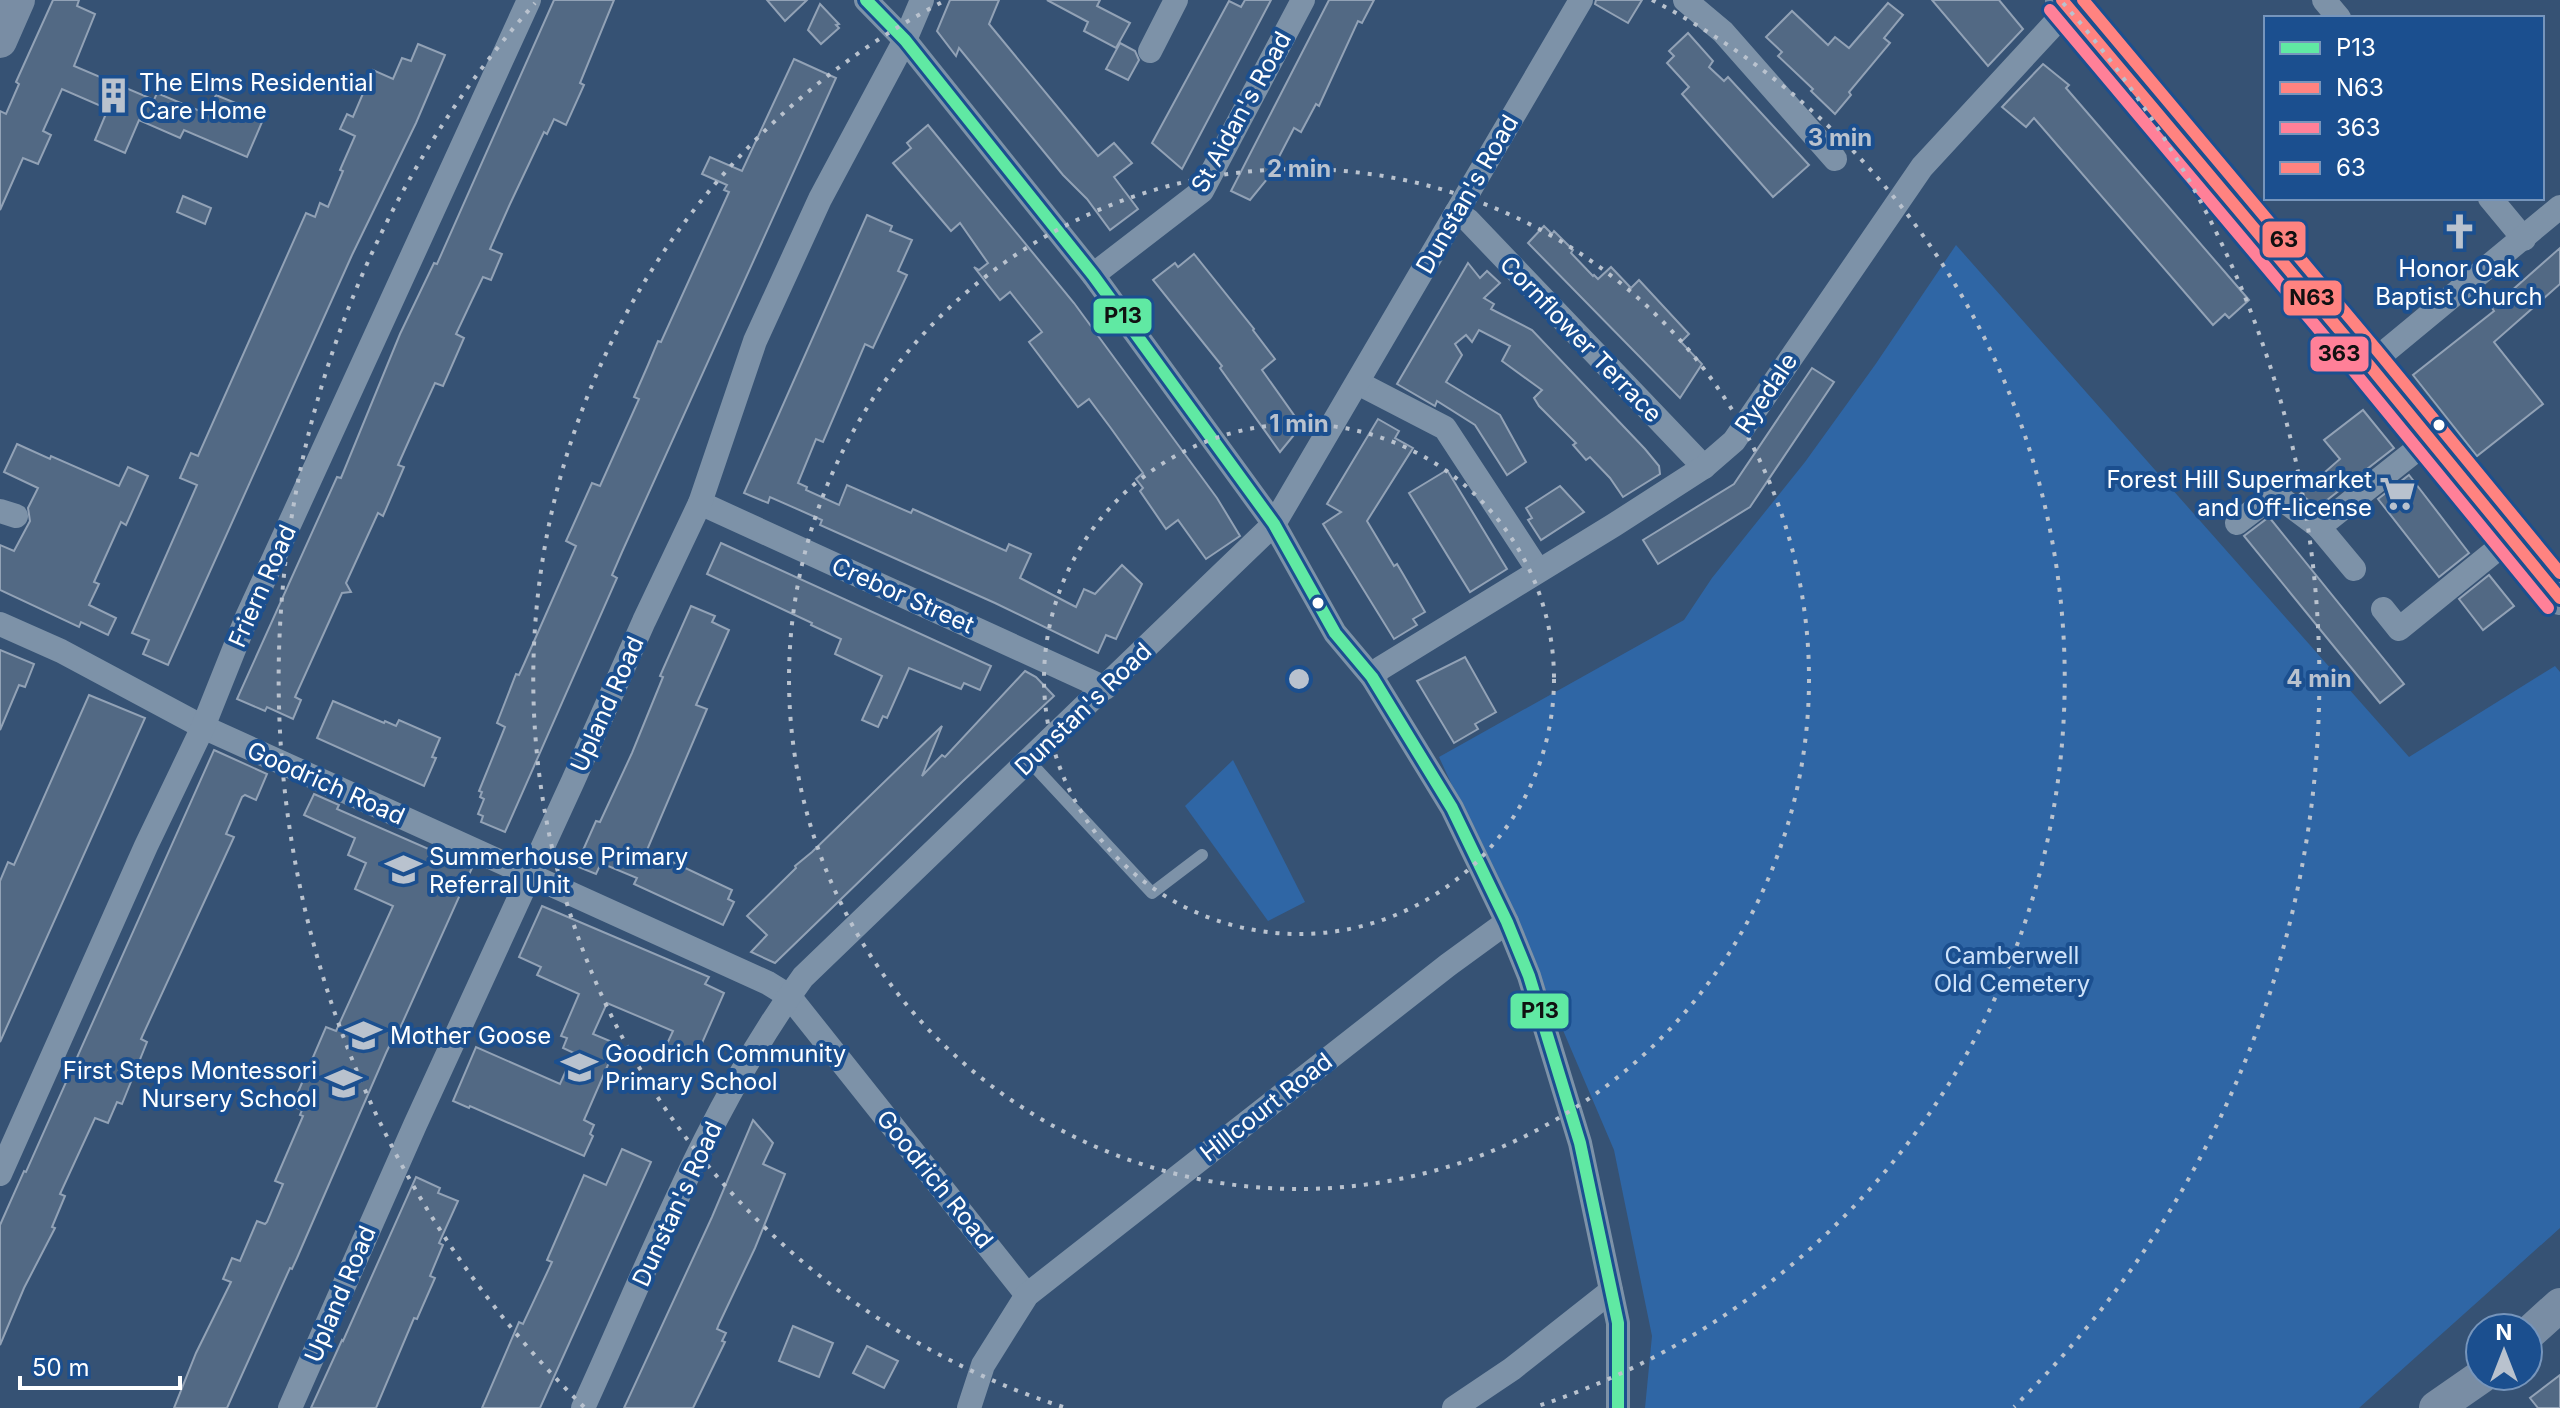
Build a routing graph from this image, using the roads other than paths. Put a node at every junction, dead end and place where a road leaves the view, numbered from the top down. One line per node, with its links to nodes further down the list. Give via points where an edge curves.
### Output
1 (18, 0): 13 (main road)
2 (529, 0): 37 (street, Friern Road, via 247,617)
3 (866, 0): 12 (street)
4 (922, 0): 12 (street, Upland Road)
5 (1303, 0): 20 (street, St Aidan's Road, via 1202,191)
6 (1581, 0): 18 (street, Dunstan's Road)
7 (1685, 0): 15 (street, via 1723,32)
8 (2324, 0): 11 (street)
9 (1170, 2): 14 (street)
10 (2066, 4): 21 (main road); 24 (street, Ryedale, via 1922,167 1734,441)
11 (2337, 16)
12 (905, 40): 20 (street); 25 (street, Upland Road, via 820,199 755,341)
13 (0, 41)
14 (1150, 51)
15 (1835, 159)
16 (2492, 200): 19 (street)
17 (2560, 207): 19 (street)
18 (1456, 213): 22 (street, Dunstan's Road); 24 (street, Cornflower Terrace)
19 (2524, 239): 21 (street)
20 (1093, 275): 27 (street)
21 (2369, 365): 23 (main road)
22 (1358, 383): 27 (street, Dunstan's Road); 31 (street, via 1445,428)
23 (2430, 439): 28 (street); 29 (main road)
24 (1704, 467): 31 (street, Ryedale)
25 (700, 503): 36 (street, Crebor Street); 40 (street, Upland Road)
26 (2237, 523): 28 (street, via 2275,494)
27 (1274, 524): 35 (street, via 1335,633); 36 (street, Dunstan's Road)
28 (2319, 527): 30 (street)
29 (2511, 538): 32 (main road); 33 (street, via 2406,638)
30 (2354, 569)
31 (1538, 570): 35 (street, Ryedale)
32 (2560, 598)
33 (2383, 609)
34 (0, 624): 37 (street, Goodrich Road)
35 (1372, 677): 41 (street, via 1452,808)
36 (1105, 688): 38 (street, Dunstan's Road)
37 (203, 727): 40 (street, Goodrich Road); 43 (street, Friern Road)
38 (1029, 761): 39 (lane, via 1152,893); 42 (street, Dunstan's Road)
39 (1202, 855)
40 (528, 875): 42 (street, Goodrich Road); 49 (street, Upland Road)
41 (1507, 922): 44 (street, via 1580,1143); 45 (street, Hillcourt Road)
42 (789, 996): 45 (street, Goodrich Road); 50 (street, Dunstan's Road, via 699,1153)
43 (0, 1174)
44 (1611, 1291): 52 (street); 53 (street, via 1618,1323)
45 (1027, 1295): 51 (street, Hillcourt Road, via 983,1365)
46 (2560, 1305): 47 (main road)
47 (2544, 1320)
48 (2464, 1389): 54 (main road)
49 (290, 1408)
50 (583, 1408)
51 (969, 1408)
52 (1454, 1408)
53 (1618, 1408)
54 (2436, 1408)

